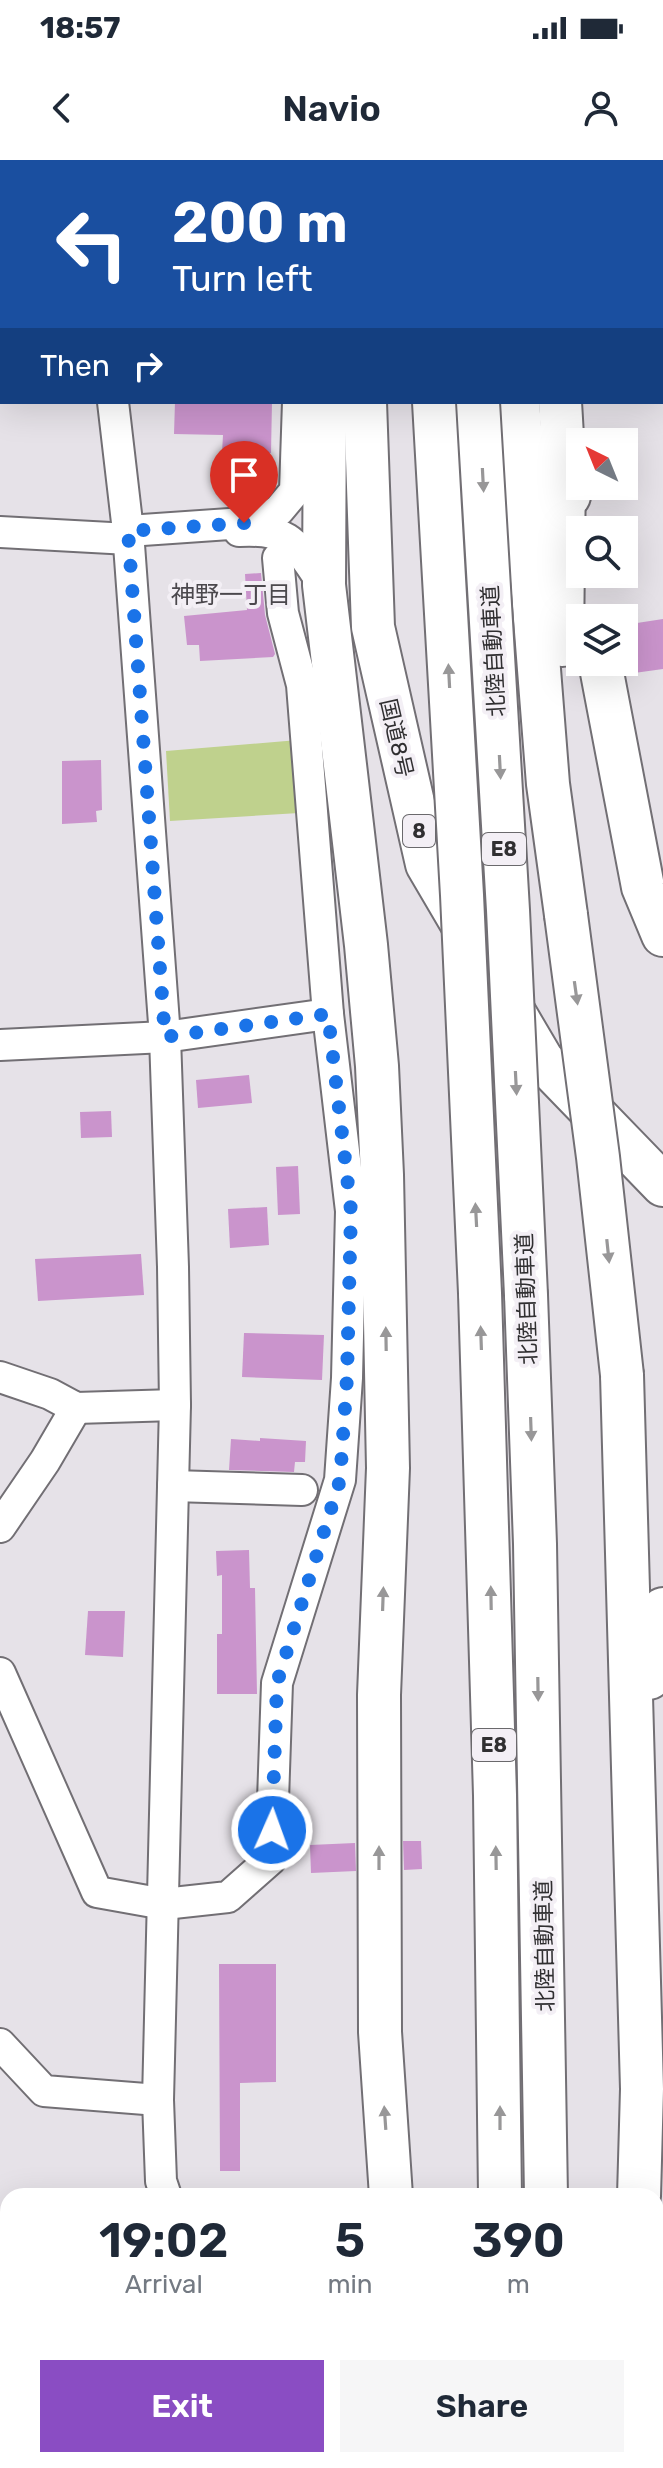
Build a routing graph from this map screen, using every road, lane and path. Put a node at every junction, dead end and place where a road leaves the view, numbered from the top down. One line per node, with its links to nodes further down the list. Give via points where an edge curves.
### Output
1 (113, 404): 13 (street)
2 (298, 404): 13 (street, via 295,491 279,510 244,523)
3 (325, 404): 15 (highway)
4 (339, 404): 16 (highway, via 359,579)
5 (365, 404): 16 (highway, 国道8号 / 8)
6 (434, 404): 38 (highway, 北陸自動車道 / E8, one-way to 6, bridge, via 495,1765 480,1293)
7 (478, 404): 39 (highway, 北陸自動車道 / E8, one-way to 39, bridge, via 526,1295)
8 (518, 404): 18 (highway, via 547,769)
9 (560, 404): 10 (highway)
10 (564, 470): 11 (highway); 18 (highway)
11 (573, 516)
12 (0, 532): 13 (street)
13 (129, 537): 15 (street, via 263,530 281,534 296,545); 21 (street)
14 (278, 558): 20 (street, via 283,613 302,685)
15 (324, 585): 37 (highway, one-way to 15, via 380,2032 379,1695 388,1468 381,1143 366,945)
16 (373, 627): 23 (highway, 国道8号 / 8, via 427,864 542,1060)
17 (603, 676): 19 (highway, via 643,887)
18 (566, 915): 32 (highway, one-way to 32, bridge, via 622,1375)
19 (663, 935)
20 (328, 1014): 21 (street); 33 (street, via 351,1211 347,1378 340,1480 277,1683 271,1859 228,1897)
21 (165, 1037): 22 (street); 25 (street)
22 (0, 1045)
23 (663, 1185)
24 (0, 1377): 26 (street)
25 (175, 1405): 26 (street); 27 (street)
26 (76, 1408): 29 (street)
27 (173, 1486): 28 (street); 33 (street)
28 (302, 1490)
29 (0, 1527)
30 (663, 1609): 32 (highway)
31 (0, 1673): 33 (street, via 97,1892)
32 (635, 1756): 40 (highway)
33 (164, 1904): 35 (street)
34 (0, 2044): 35 (street, via 44,2091)
35 (158, 2100): 36 (street)
36 (163, 2188)
37 (390, 2188)
38 (500, 2188)
39 (546, 2188)
40 (639, 2188)

